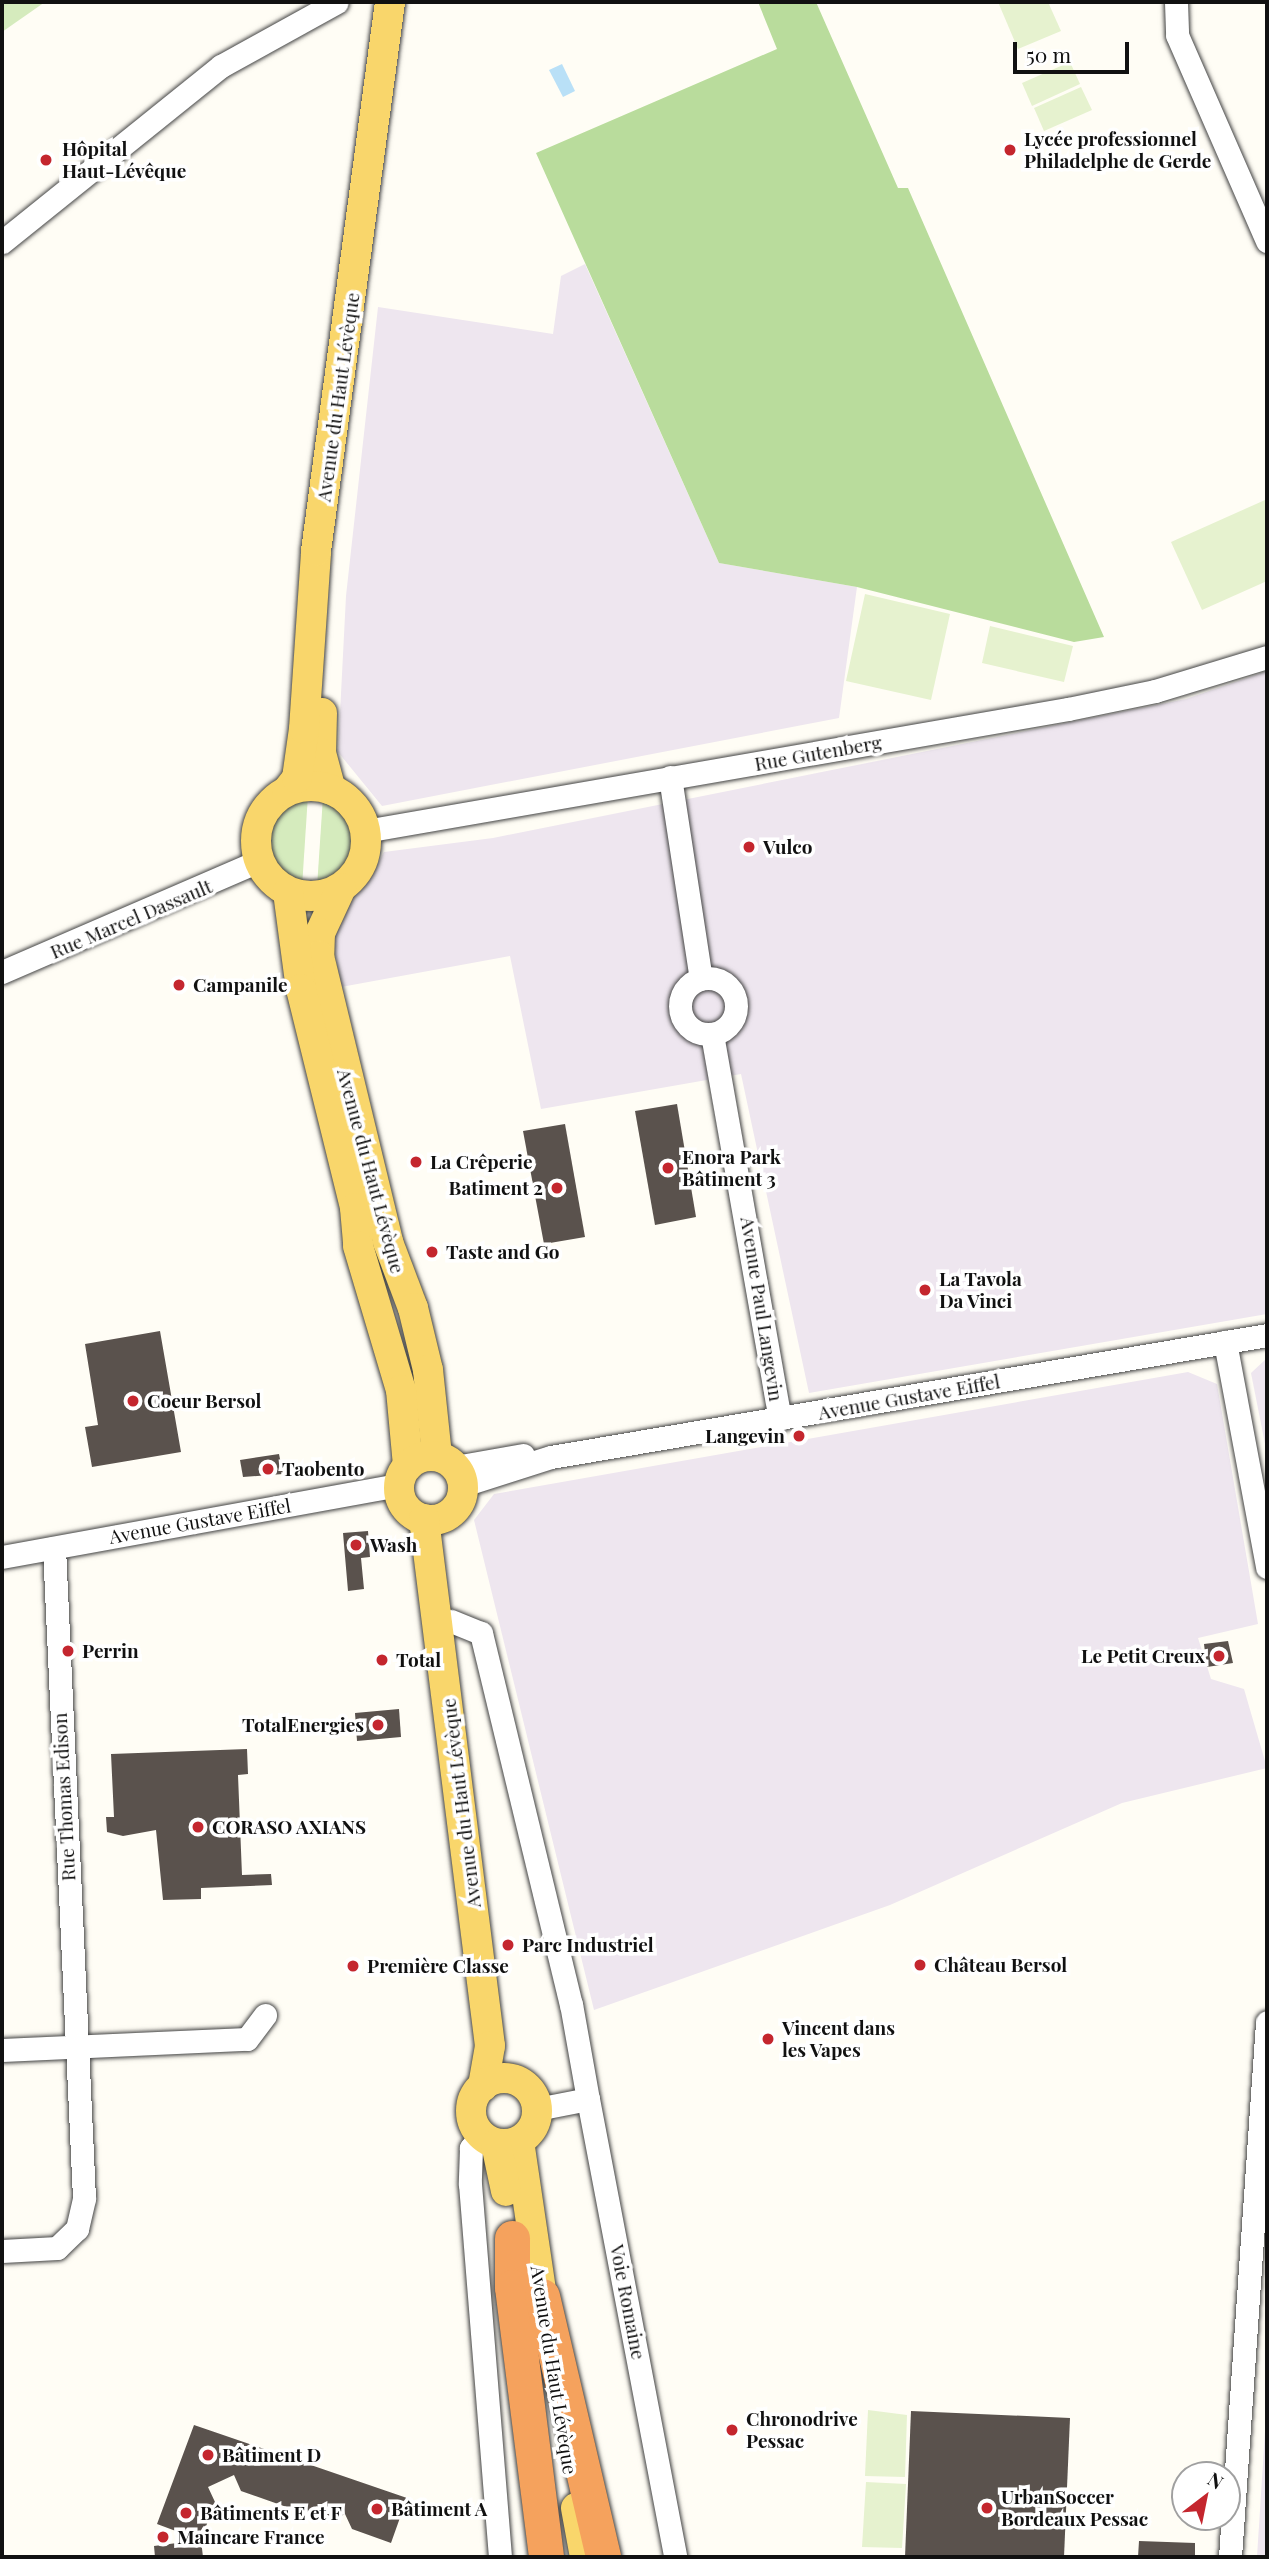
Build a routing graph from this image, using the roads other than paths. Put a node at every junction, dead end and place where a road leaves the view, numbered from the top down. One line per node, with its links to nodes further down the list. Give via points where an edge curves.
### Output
1 (337, 2): 6 (street, via 221,66)
2 (390, 2): 10 (main road, Avenue du Haut Lévèque, via 316,551 304,729 297,778)
3 (412, 2): 9 (main road, Avenue du Haut Lévèque, via 328,592 321,752)
4 (1175, 2): 5 (street, via 1177,35)
5 (1267, 241)
6 (2, 242)
7 (1267, 657): 8 (street, Rue Gutenberg, via 1155,691 1081,706)
8 (670, 778): 11 (street, Rue Gutenberg); 16 (street)
9 (331, 790): 10 (main road, via 312,786); 11 (main road, via 359,813)
10 (287, 791): 12 (main road, via 267,807 258,824)
11 (365, 831): 13 (main road, via 362,863)
12 (259, 862): 14 (main road, via 271,880); 15 (street, Rue Marcel Dassault)
13 (341, 888): 14 (main road, via 309,898); 21 (main road, Avenue du Haut Lévèque, via 320,933 319,956 388,1241 416,1320)
14 (288, 892): 22 (main road, Avenue du Haut Lévèque, via 301,989 355,1208 358,1246 401,1390)
15 (2, 972)
16 (701, 979): 17 (street, via 685,989 680,1008 687,1024); 17 (street, via 719,980 736,1000 728,1026)
17 (712, 1034): 20 (street, Avenue Paul Langevin)
18 (1267, 1335): 19 (street, Avenue Gustave Eiffel)
19 (1225, 1342): 20 (street, Avenue Gustave Eiffel); 26 (street)
20 (780, 1419): 21 (street, Avenue Gustave Eiffel, via 551,1457 517,1455)
21 (452, 1469): 22 (main road); 23 (main road, via 459,1504)
22 (403, 1475): 23 (main road, via 402,1503); 24 (street, Avenue Gustave Eiffel)
23 (434, 1518): 27 (main road, Avenue du Haut Lévèque); 32 (main road, Avenue du Haut Lévèque)
24 (54, 1548): 25 (street, Avenue Gustave Eiffel); 30 (street, Rue Thomas Edison)
25 (2, 1557)
26 (1267, 1567)
27 (451, 1621): 32 (main road, Avenue du Haut Lévèque, via 502,2048); 33 (street, Voie Romaine, via 481,1633 571,2004)
28 (265, 2015): 30 (street, via 247,2039)
29 (1267, 2022): 45 (street)
30 (77, 2046): 31 (street); 37 (street, Rue Thomas Edison, via 85,2198 77,2229 57,2248)
31 (2, 2050)
32 (497, 2082): 34 (main road, via 529,2090); 35 (main road, via 471,2105)
33 (589, 2099): 34 (street); 44 (street, Voie Romaine)
34 (537, 2109): 35 (main road, via 533,2127)
35 (499, 2140): 36 (main road, Avenue du Haut Lévèque); 38 (main road, Avenue du Haut Lévèque); 39 (street, via 471,2148 470,2184)
36 (512, 2238): 40 (highway, via 512,2287); 41 (main road, Avenue du Haut Lévèque)
37 (2, 2251)
38 (542, 2296): 42 (main road, Avenue du Haut Lévèque); 43 (highway)
39 (500, 2557)
40 (546, 2557)
41 (559, 2557)
42 (584, 2557)
43 (603, 2557)
44 (675, 2557)
45 (1230, 2557)

